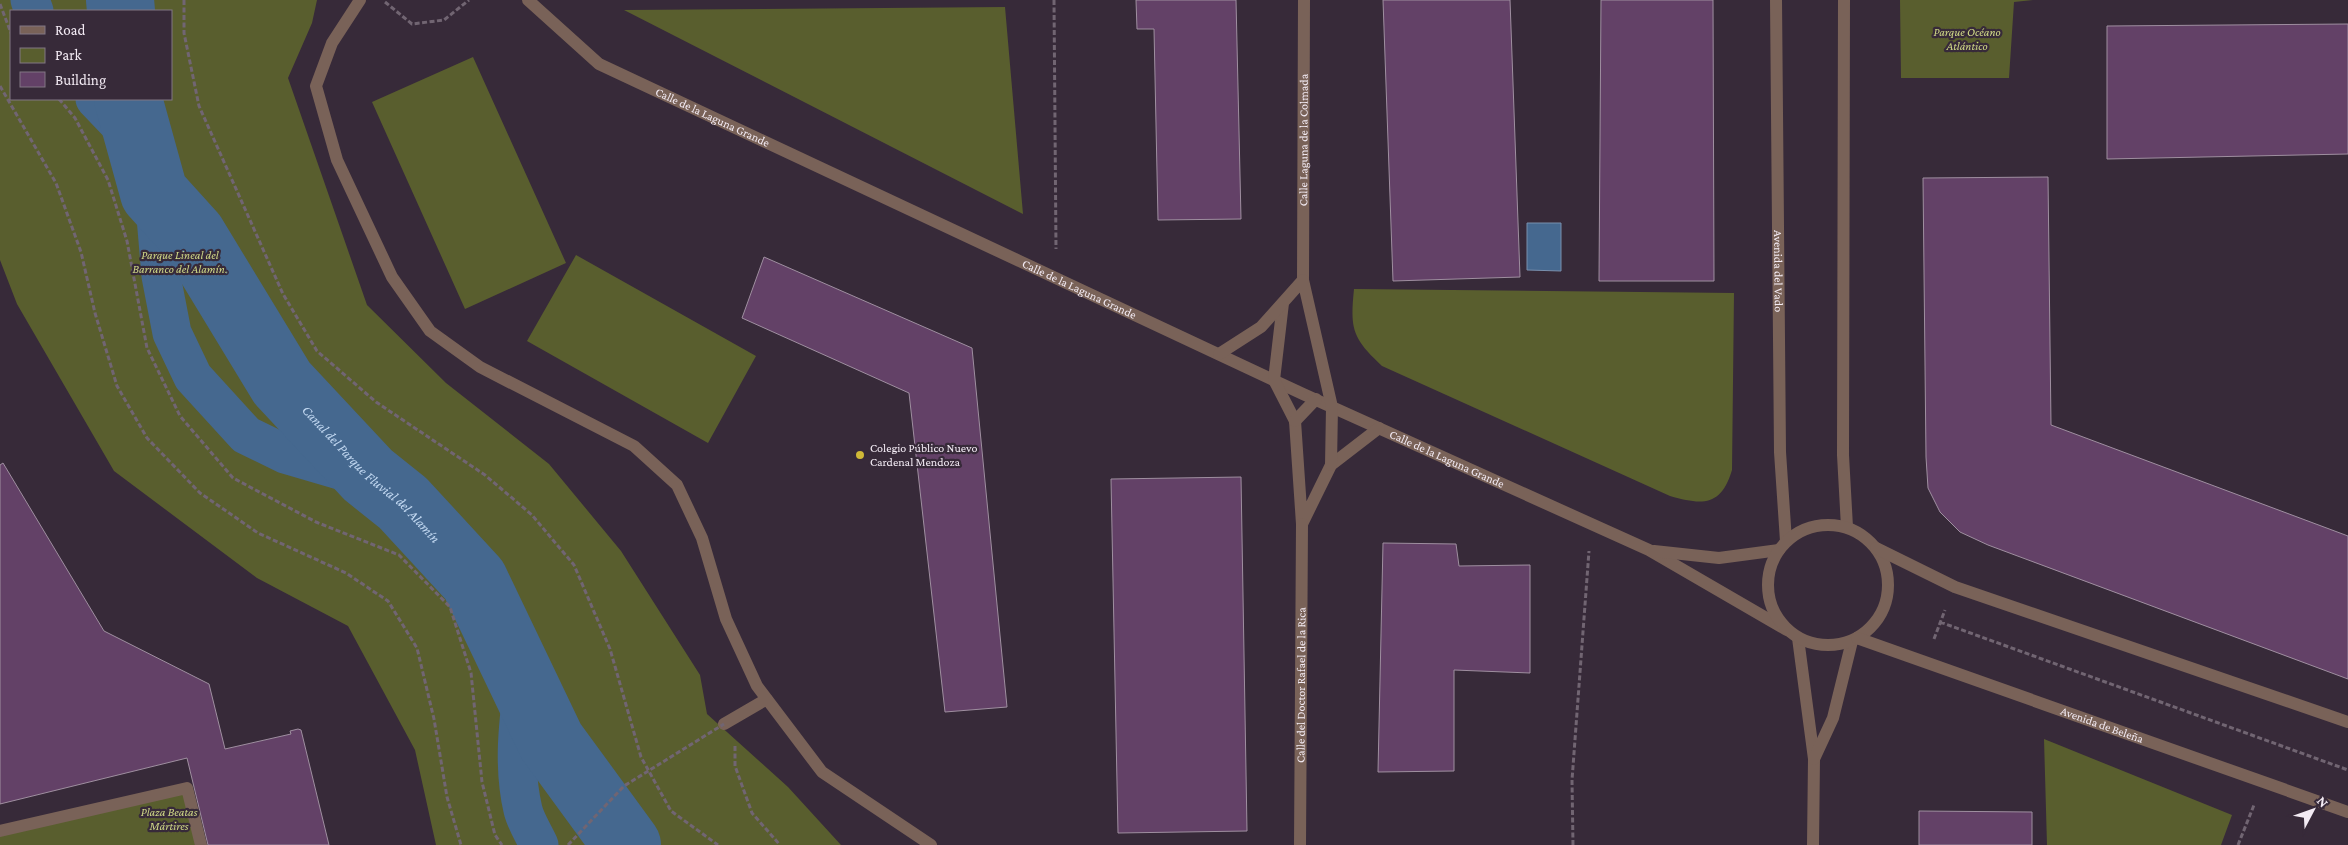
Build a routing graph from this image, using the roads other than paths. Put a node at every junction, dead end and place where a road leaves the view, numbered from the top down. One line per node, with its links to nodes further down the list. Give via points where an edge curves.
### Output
1 (360, 0): 23 (street, via 332,44 316,86 337,160 392,277 430,331 480,367 634,446 676,485 702,538 726,620 757,686)
2 (528, 0): 8 (street, Calle de la Laguna Grande, via 599,64)
3 (1304, 0): 6 (street, Calle Laguna de la Colmada)
4 (1776, 0): 17 (street, Avenida del Vado)
5 (1844, 0): 16 (street, via 1843,455)
6 (1303, 280): 7 (street); 11 (street, Calle Laguna de la Colmada)
7 (1283, 303): 8 (street, via 1261,328); 9 (street)
8 (1219, 354): 9 (street, Calle de la Laguna Grande)
9 (1274, 380): 10 (street, Calle de la Laguna Grande); 12 (street)
10 (1316, 399): 11 (street, Calle de la Laguna Grande); 12 (street)
11 (1332, 406): 13 (street, Calle de la Laguna Grande); 14 (street, Calle Laguna de la Colmada)
12 (1296, 421): 15 (street, Calle del Doctor Rafael de la Rica)
13 (1379, 428): 14 (street); 19 (street, Calle de la Laguna Grande)
14 (1331, 465): 15 (street)
15 (1302, 524): 31 (street, Calle del Doctor Rafael de la Rica)
16 (1847, 527): 17 (street, via 1831,524 1814,526); 18 (street)
17 (1782, 545): 19 (street, Calle de la Laguna Grande, via 1719,558); 20 (street, via 1770,565 1768,583 1769,600)
18 (1876, 548): 22 (street, via 1886,566 1889,587 1886,601 1874,625); 24 (street, via 1955,587)
19 (1649, 550): 20 (street, Calle de la Laguna Grande)
20 (1787, 630): 21 (street)
21 (1798, 638): 22 (street, via 1834,645); 26 (street)
22 (1855, 639): 26 (street, via 1833,718); 27 (street, Avenida de Beleña)
23 (767, 699): 25 (street); 30 (street, via 822,772)
24 (2348, 722)
25 (724, 724)
26 (1814, 759): 32 (street)
27 (2348, 812)
28 (0, 831): 29 (street, via 188,788)
29 (201, 845)
30 (931, 845)
31 (1300, 845)
32 (1813, 845)

